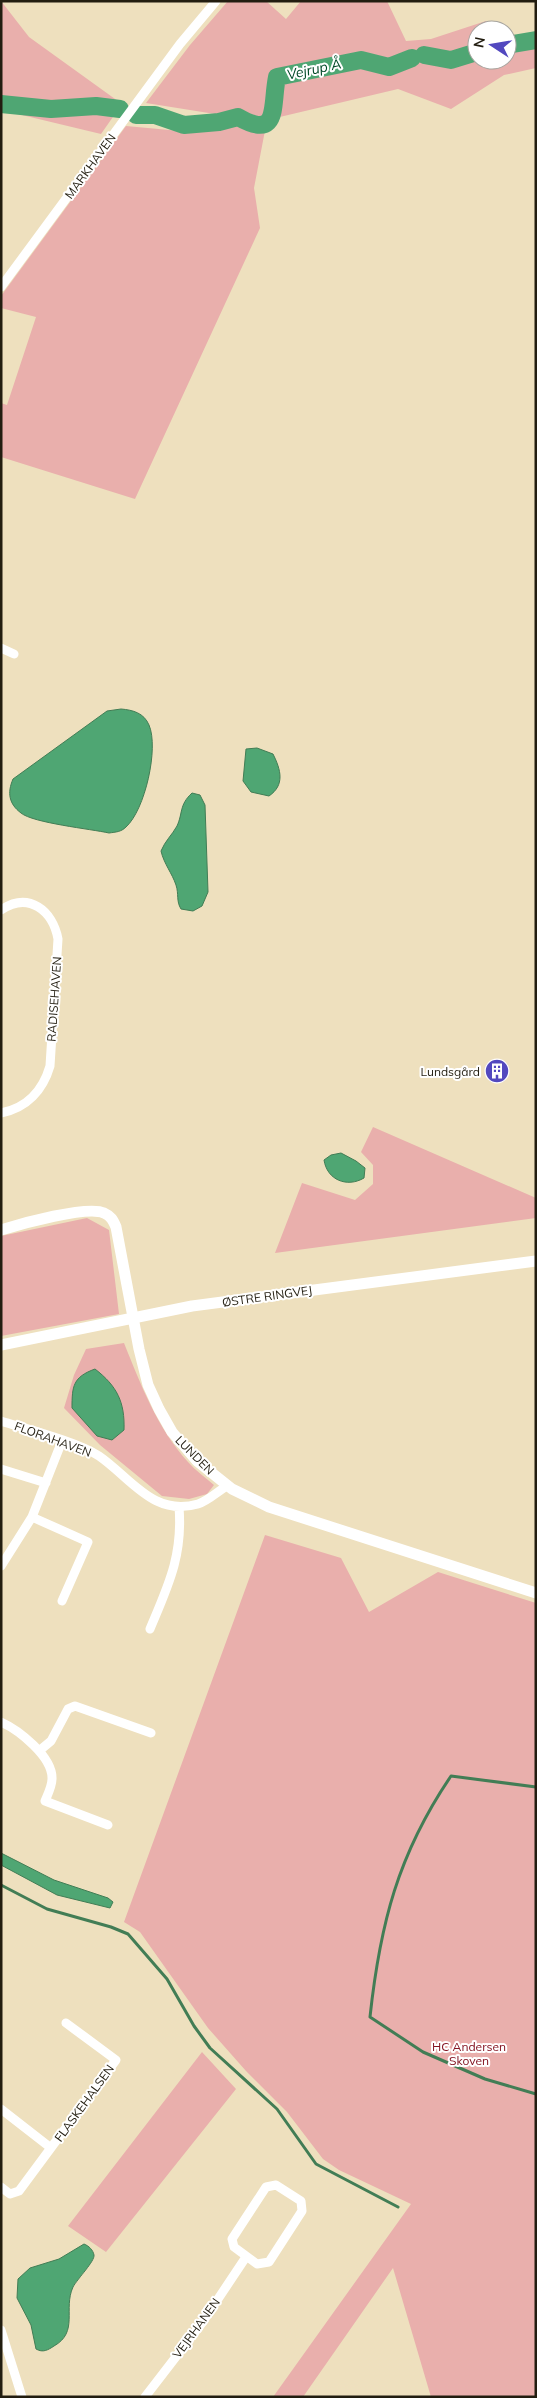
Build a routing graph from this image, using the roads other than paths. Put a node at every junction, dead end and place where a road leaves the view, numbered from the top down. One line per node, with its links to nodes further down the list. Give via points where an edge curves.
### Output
1 (216, 1): 2 (street, MARKHAVEN, via 180,44)
2 (1, 287)
3 (1, 648): 4 (street)
4 (14, 654)
5 (1, 910): 6 (street, RADISEHAVEN, via 14,904 36,906 54,921 58,940 50,1066 36,1093 24,1105)
6 (1, 1113)
7 (1, 1230): 14 (street, LUNDEN, via 85,1211 103,1212 112,1217 148,1385 172,1432 197,1461)
8 (536, 1261): 9 (street, ØSTRE RINGVEJ, via 192,1306)
9 (1, 1345)
10 (1, 1421): 11 (street, FLORAHAVEN)
11 (62, 1441): 13 (street); 15 (street, FLORAHAVEN, via 99,1456 160,1504)
12 (1, 1469): 13 (street)
13 (46, 1484): 16 (street)
14 (227, 1486): 15 (street, FLORAHAVEN, via 199,1504); 18 (street, LUNDEN, via 269,1507)
15 (179, 1507): 20 (street, via 178,1548 172,1580)
16 (32, 1517): 17 (street); 19 (street, via 88,1542)
17 (1, 1566)
18 (536, 1593)
19 (62, 1601)
20 (150, 1629)
21 (1, 1722): 23 (street, via 22,1734)
22 (151, 1733): 23 (street, via 75,1706 68,1709 52,1741)
23 (39, 1751): 24 (street, via 46,1759 52,1777 45,1801)
24 (108, 1825)
25 (66, 2022): 27 (street, FLASKEHALSEN, via 116,2060)
26 (1, 2110): 27 (street, FLASKEHALSEN)
27 (51, 2148): 28 (street, FLASKEHALSEN, via 19,2191 10,2194)
28 (1, 2187)
29 (246, 2257): 29 (street, via 257,2264 269,2262 302,2211 301,2201 276,2185 266,2187 232,2238 234,2247); 34 (street, VEJRHANEN, via 202,2323)
30 (1, 2330): 32 (street)
31 (1, 2346): 32 (street)
32 (11, 2358): 33 (street)
33 (22, 2397)
34 (145, 2397)

